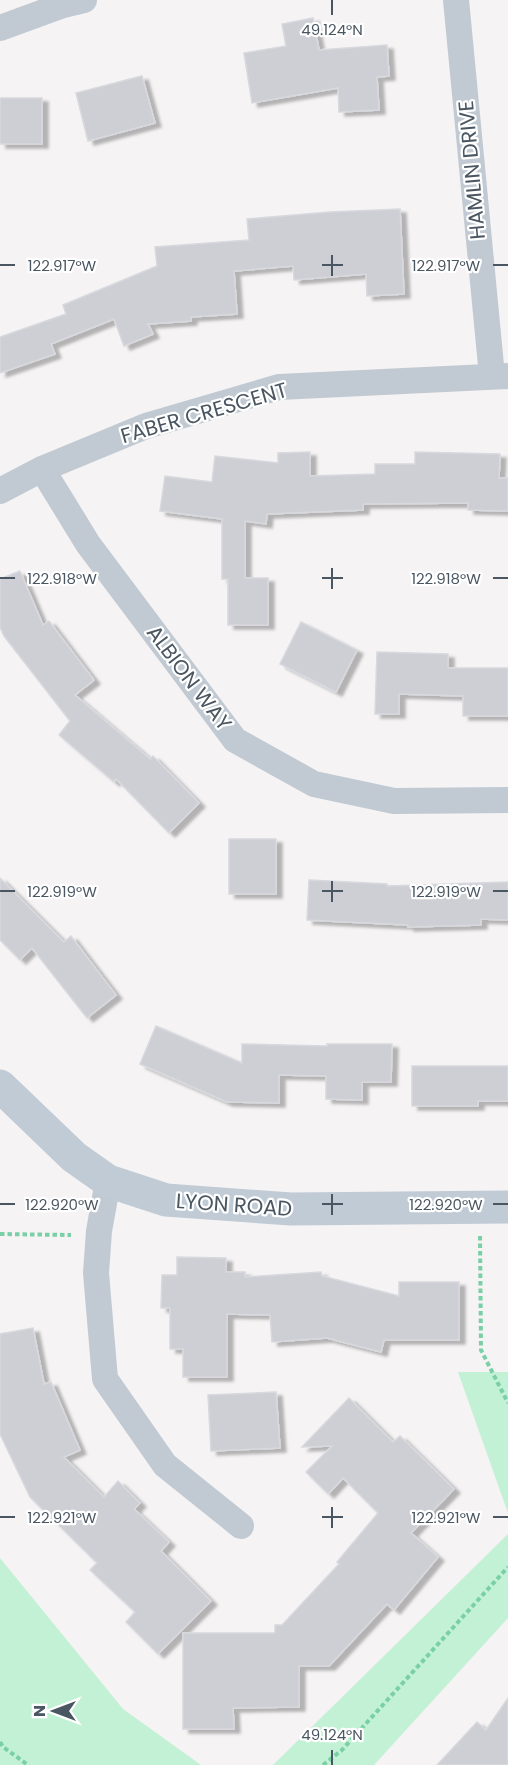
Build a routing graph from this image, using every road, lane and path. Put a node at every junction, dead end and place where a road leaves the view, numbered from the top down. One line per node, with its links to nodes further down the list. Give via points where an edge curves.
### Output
1 (84, 0): 3 (street)
2 (456, 0): 4 (street, HAMLIN DRIVE)
3 (0, 28)
4 (500, 376): 5 (street, FABER CRESCENT, via 279,387 146,426)
5 (42, 470): 6 (street, FABER CRESCENT); 7 (street, ALBION WAY, via 88,544 235,740 314,784 394,801)
6 (0, 491)
7 (508, 800)
8 (0, 1086): 9 (street, LYON ROAD, via 74,1157)
9 (108, 1181): 10 (street, LYON ROAD, via 165,1200 291,1209); 15 (street, via 96,1273 105,1379 165,1465)
10 (508, 1207)
11 (0, 1234): 13 (path)
12 (480, 1234): 14 (path, via 481,1350)
13 (78, 1235)
14 (508, 1403)
15 (241, 1526)
16 (508, 1567): 19 (path, via 342,1750)
17 (0, 1742): 18 (path)
18 (28, 1765)
19 (323, 1765)

